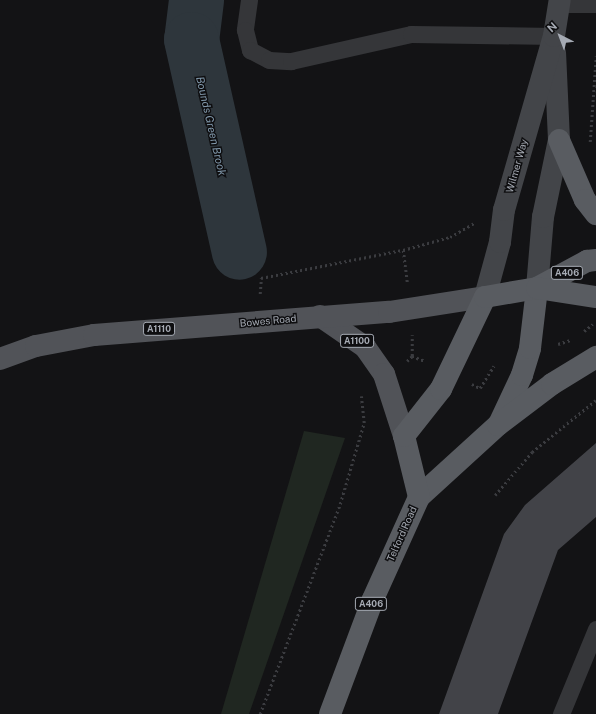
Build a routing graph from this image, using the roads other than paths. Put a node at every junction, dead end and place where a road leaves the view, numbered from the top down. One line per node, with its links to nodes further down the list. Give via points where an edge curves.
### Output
1 (249, 0): 4 (lane, via 245,30 250,50 269,60 291,60 411,34)
2 (560, 1): 3 (street); 4 (main road, Wilmer Way)
3 (596, 2)
4 (554, 36): 5 (main road, Wilmer Way); 9 (main road, Wilmer Way, via 504,210 500,242)
5 (559, 140): 6 (highway, via 585,200); 8 (main road, Wilmer Way, via 543,217)
6 (596, 214)
7 (596, 260): 8 (highway, Bowes Road / A406, via 587,261)
8 (537, 288): 9 (highway, Bowes Road); 10 (highway, Bowes Road); 14 (highway, via 530,348 522,375)
9 (485, 297): 11 (main road, Bowes Road / A1110, via 389,312); 15 (highway, via 441,389)
10 (596, 297)
11 (320, 316): 13 (main road, Bowes Road / A1110, via 94,335 36,346); 15 (main road, A1100, via 365,347 384,374)
12 (596, 357): 14 (highway, A406, via 552,384)
13 (0, 360)
14 (498, 425): 16 (highway, A406)
15 (404, 436): 16 (highway, Telford Road)
16 (419, 497): 18 (highway, Telford Road / A406, via 373,599)
17 (596, 629): 19 (lane)
18 (330, 714)
19 (561, 714)

